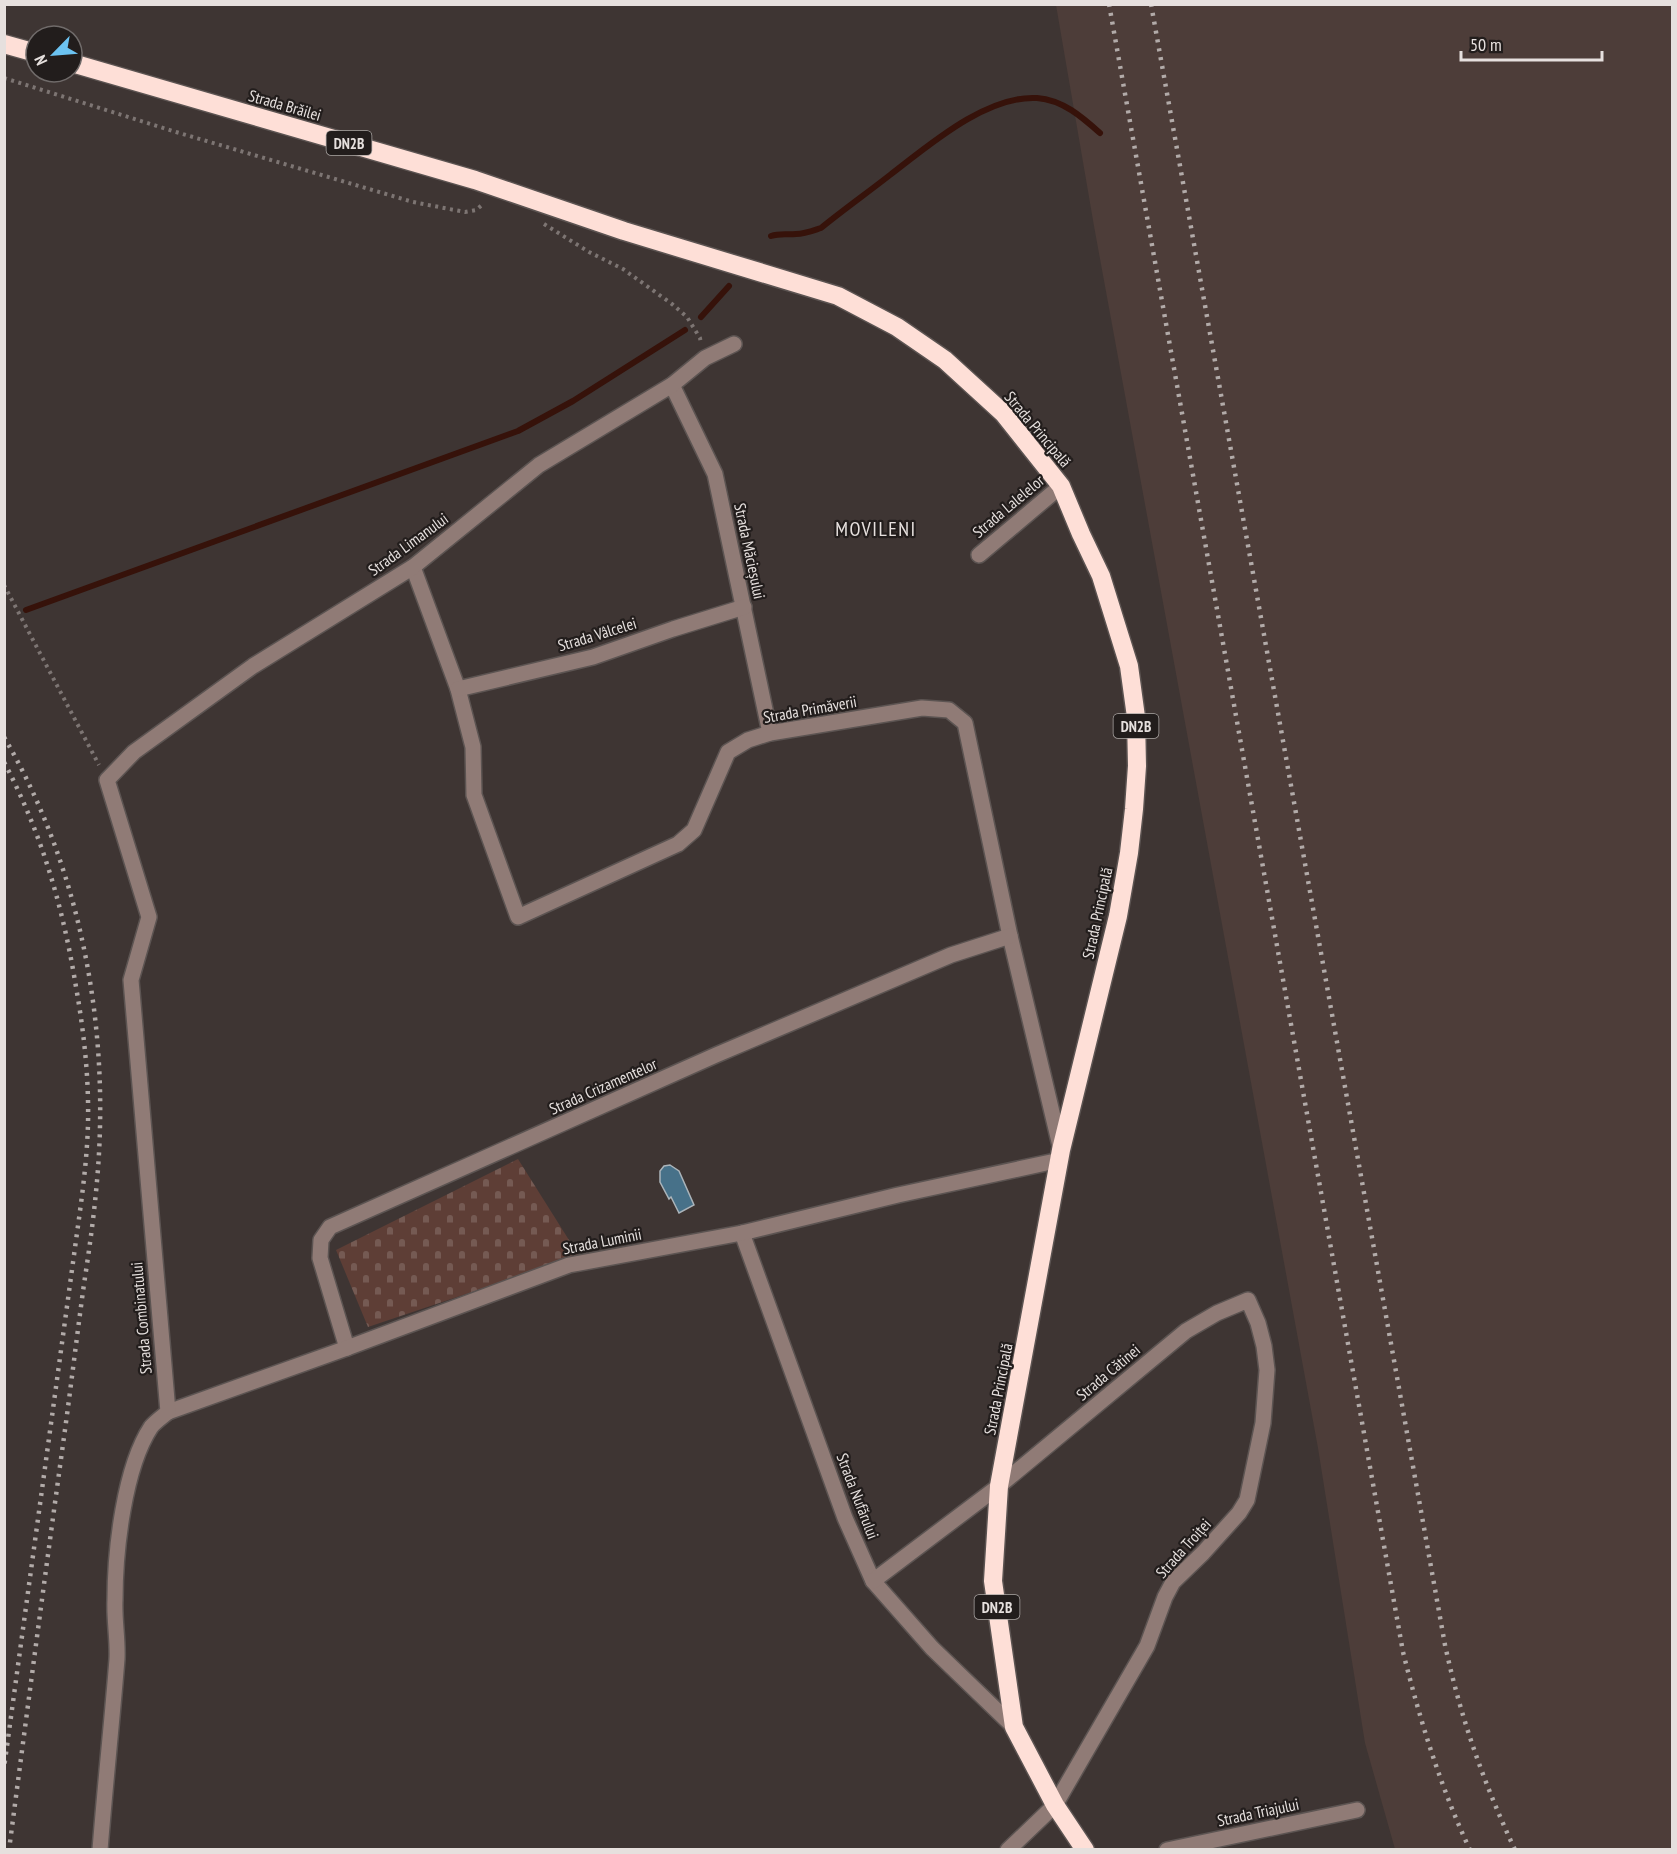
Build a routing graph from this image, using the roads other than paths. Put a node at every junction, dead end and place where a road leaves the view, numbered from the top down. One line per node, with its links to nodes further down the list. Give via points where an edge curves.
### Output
1 (4, 44): 2 (highway)
2 (24, 50)
3 (84, 66): 4 (highway, Strada Brăilei / DN2B, via 475,180)
4 (624, 231): 7 (highway, Strada Principală / DN2B, via 838,296 897,327 945,360 1003,413)
5 (734, 344): 6 (street, Strada Limanului, via 705,358)
6 (672, 385): 9 (street, Strada Limanului, via 539,465); 10 (street, Strada Măcieșului, via 715,474)
7 (1061, 486): 8 (street, Strada Lalelelor); 15 (highway, Strada Principală / DN2B, via 1101,576 1129,666 1137,766 1118,916)
8 (979, 555)
9 (413, 567): 11 (street, Strada Primăverii); 13 (street, Strada Limanului, via 253,666 134,752)
10 (744, 607): 11 (street, Strada Vâlcelei, via 593,657); 12 (street, Strada Măcieșului)
11 (458, 689): 12 (street, Strada Primăverii, via 473,747 474,795 518,917 678,844 694,830 729,752 748,740)
12 (771, 733): 14 (street, Strada Primăverii, via 922,708 949,710 965,723)
13 (107, 780): 19 (street, Strada Combinatului, via 149,917 131,980)
14 (1010, 936): 15 (street, Strada Primăverii); 18 (street, Strada Crizamentelor, via 951,955 330,1227 321,1240 320,1258)
15 (1061, 1155): 16 (street, Strada Luminii); 20 (highway, Strada Principală / DN2B)
16 (742, 1233): 18 (street, Strada Luminii, via 569,1265); 21 (street, Strada Nufărului, via 845,1518)
17 (1248, 1300): 20 (street, Strada Cătinei, via 1186,1331); 23 (street, Strada Troiței, via 1258,1323 1267,1370 1263,1423 1247,1500 1203,1554 1173,1582 1147,1646)
18 (347, 1348): 19 (street, Strada Luminii)
19 (168, 1412): 25 (street, via 151,1426 133,1465 124,1505 114,1601 118,1642)
20 (999, 1486): 21 (street, Strada Cătinei); 22 (highway, Strada Principală / DN2B, via 993,1581)
21 (873, 1581): 22 (street, Strada Nufărului, via 932,1648)
22 (1014, 1728): 23 (highway, Strada Principală / DN2B)
23 (1055, 1805): 26 (street, Strada Troiței); 27 (highway, Strada Principală / DN2B)
24 (1357, 1810): 28 (street, Strada Triajului)
25 (100, 1850)
26 (1008, 1850)
27 (1085, 1850)
28 (1167, 1850)

